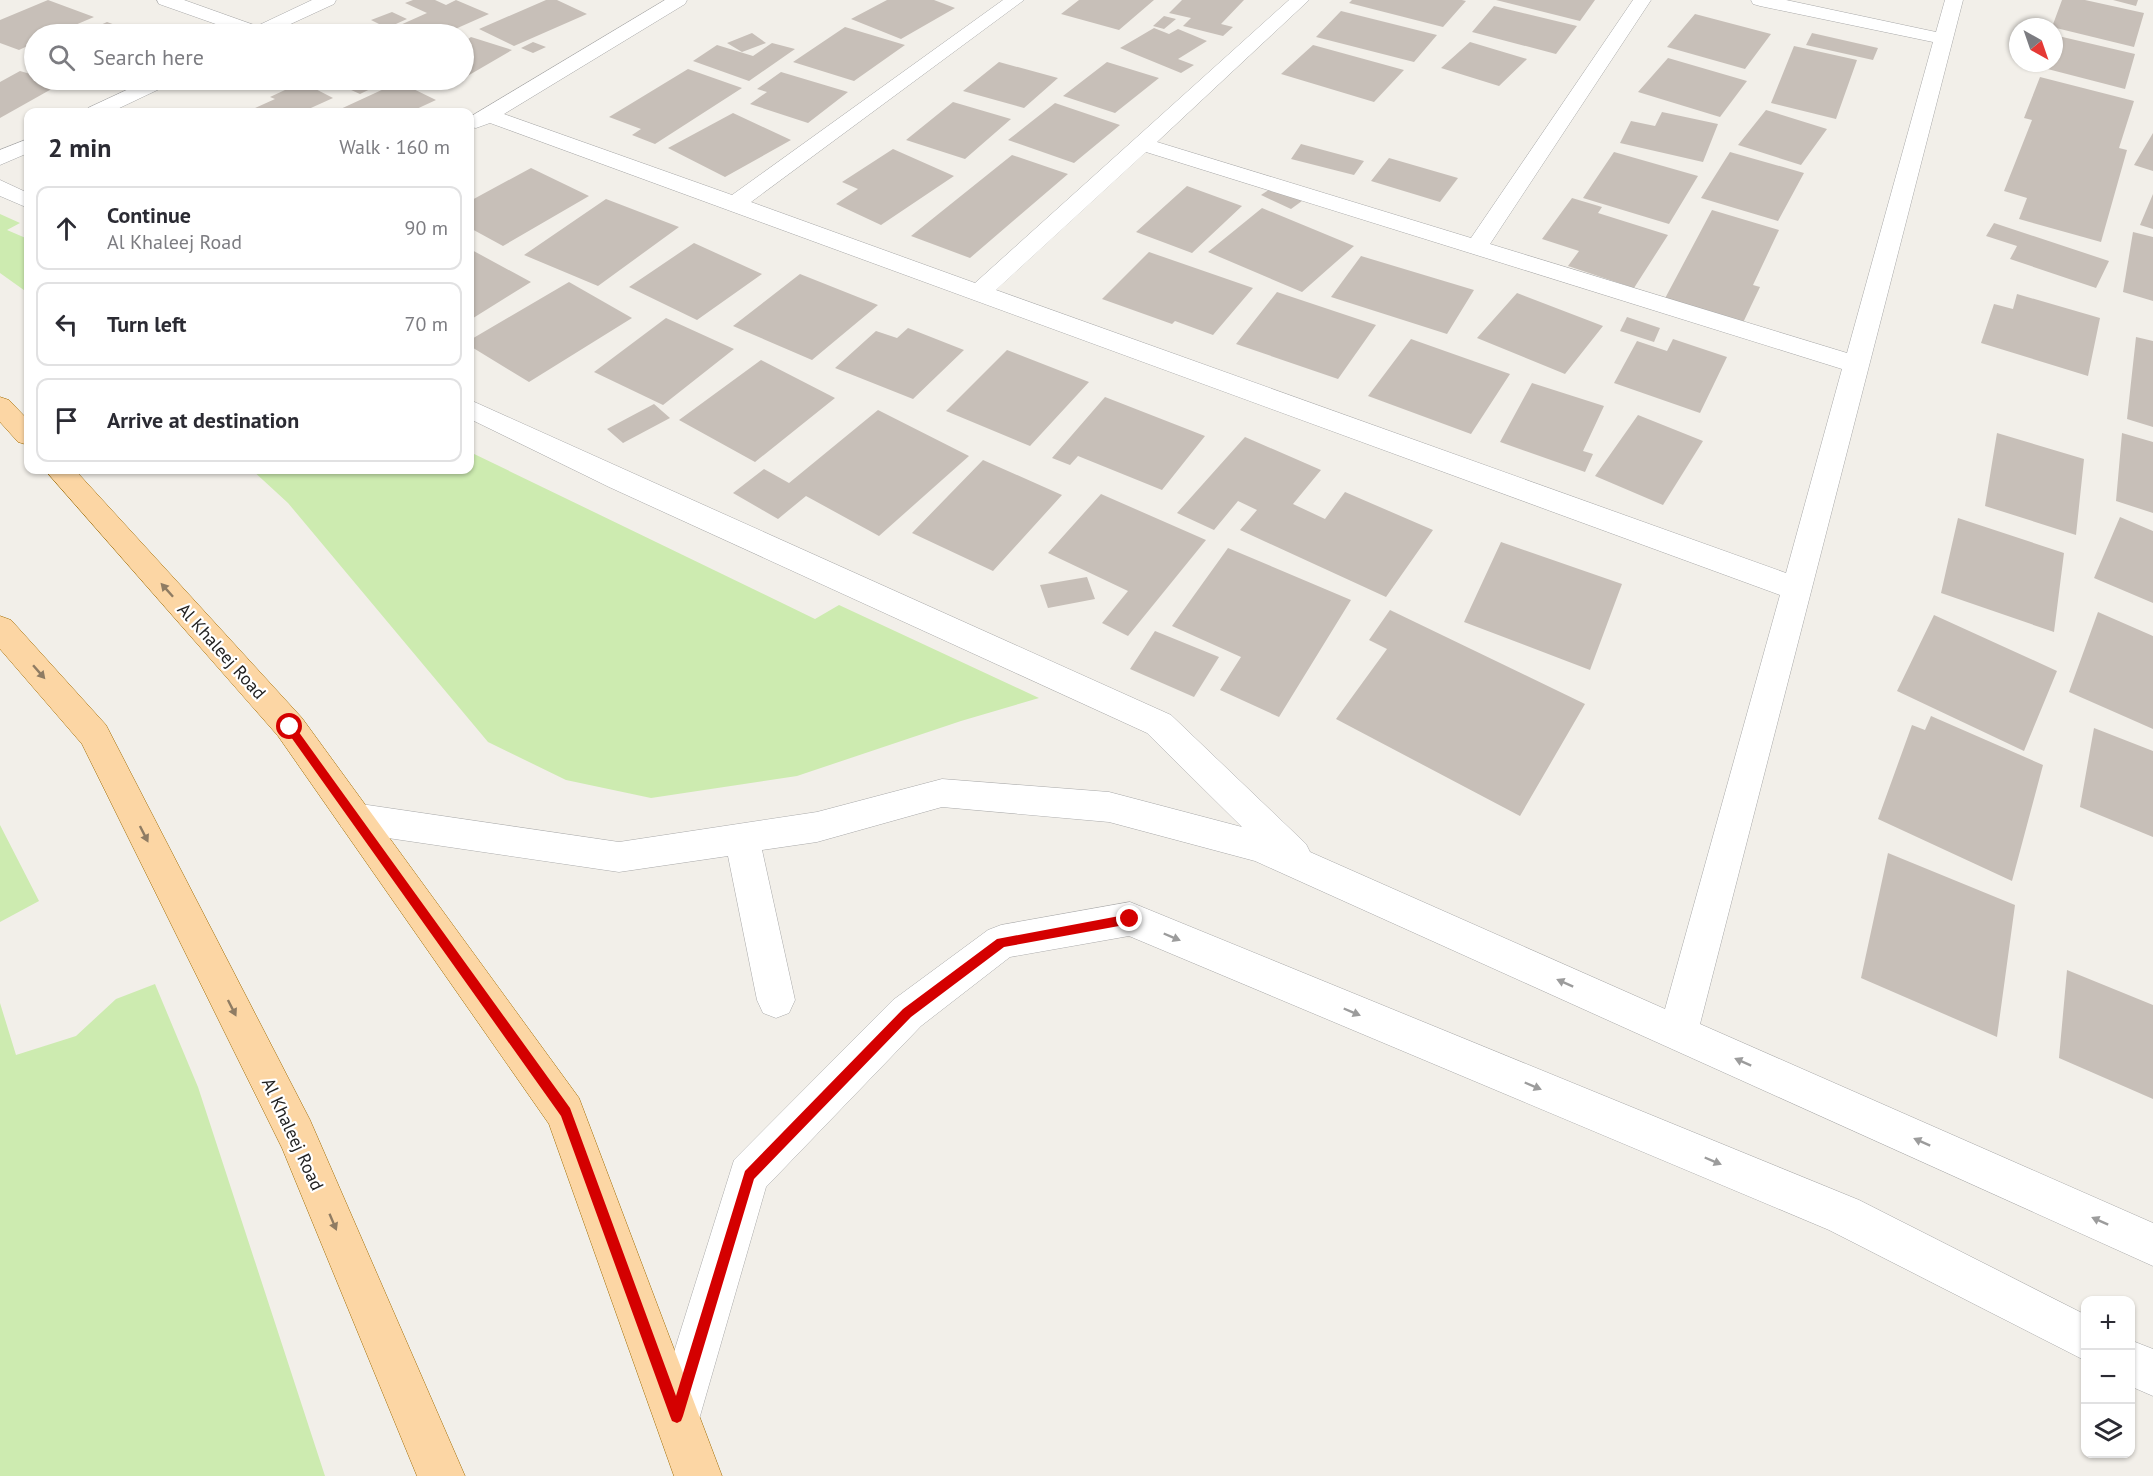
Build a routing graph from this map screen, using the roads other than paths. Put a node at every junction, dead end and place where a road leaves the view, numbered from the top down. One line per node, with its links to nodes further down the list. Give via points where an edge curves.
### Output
1 (166, 0): 9 (street)
2 (327, 0): 10 (street)
3 (678, 0): 14 (street)
4 (1015, 0): 20 (street)
5 (1300, 0): 15 (street)
6 (1642, 0): 21 (street)
7 (1760, 0): 11 (street)
8 (1954, 0): 11 (street)
9 (230, 24)
10 (278, 24)
11 (1944, 39): 23 (street)
12 (142, 90): 13 (street)
13 (104, 108)
14 (479, 120): 20 (street)
15 (1142, 144): 21 (street); 22 (street)
16 (24, 147): 17 (street)
17 (0, 159)
18 (0, 187): 19 (street)
19 (24, 199)
20 (734, 204): 22 (street)
21 (1476, 247): 23 (street)
22 (979, 292): 28 (street)
23 (1857, 365): 28 (street)
24 (0, 406): 26 (main road)
25 (474, 411): 32 (street, via 1159,724)
26 (24, 432)
27 (63, 474): 30 (main road, Al Khaleej Road, one-way to 27, via 290,727)
28 (1797, 589): 34 (street)
29 (0, 628): 40 (main road, Al Khaleej Road, one-way to 40, via 94,735 296,1134)
30 (354, 818): 31 (street, via 619,857); 39 (main road, Al Khaleej Road, via 565,1112)
31 (742, 838): 32 (street, via 817,826 942,793 1109,807 1261,847); 33 (street)
32 (1308, 867): 34 (street, one-way to 32)
33 (776, 1000)
34 (1678, 1033): 35 (street, one-way to 34)
35 (2153, 1245)
36 (2081, 1337): 39 (street, one-way to 36, via 749,1175 907,1013 1001,942 1130,919 1844,1215)
37 (2135, 1365): 38 (street)
38 (2153, 1374)
39 (677, 1416): 41 (main road, Al Khaleej Road)
40 (441, 1476)
41 (698, 1476)

